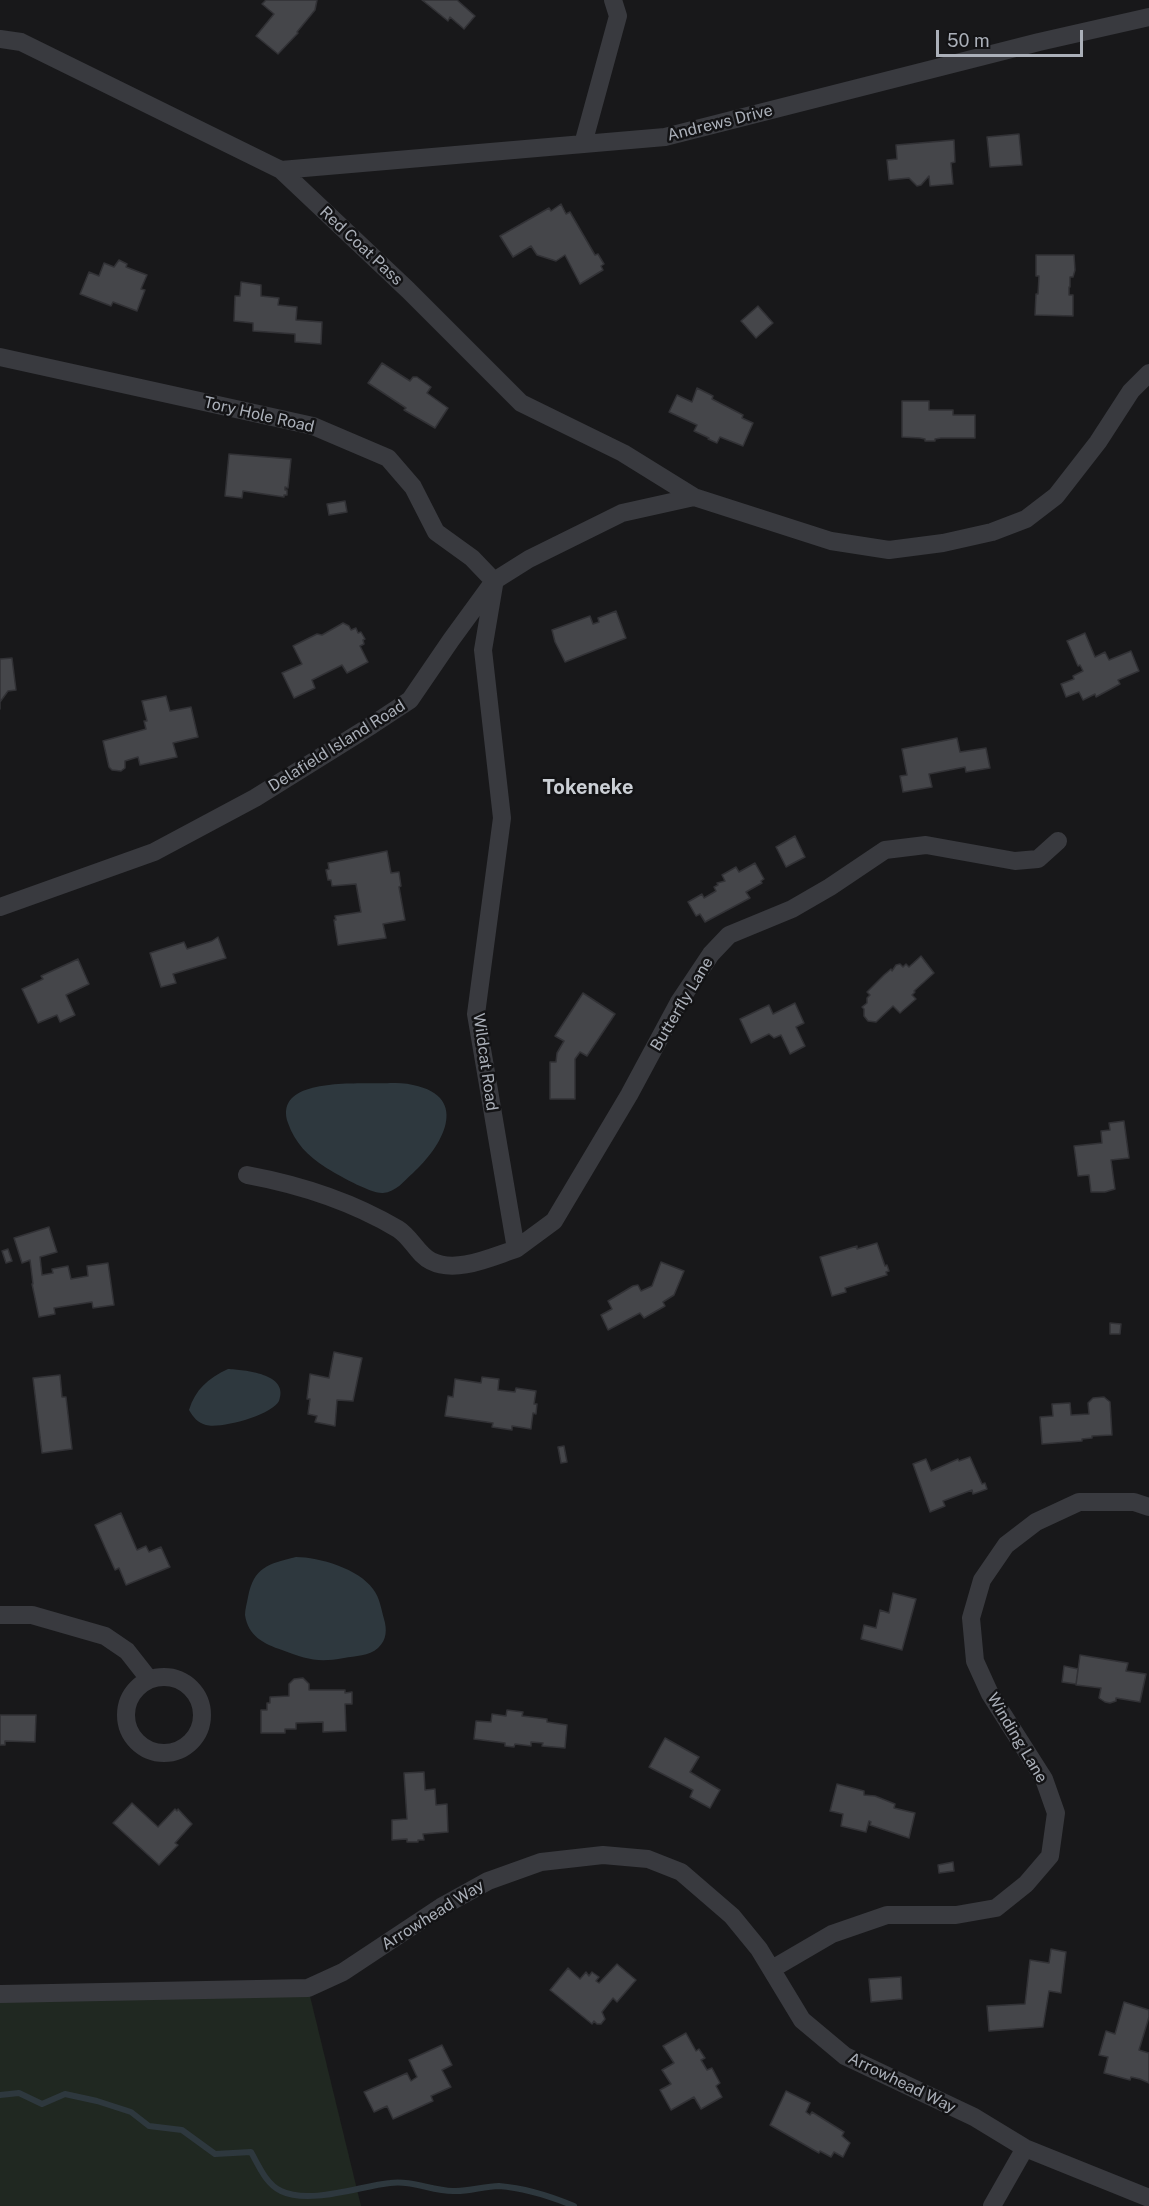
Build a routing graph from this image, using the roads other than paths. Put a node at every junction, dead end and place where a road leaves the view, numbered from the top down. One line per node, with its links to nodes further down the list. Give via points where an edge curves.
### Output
1 (613, 0): 4 (street, via 618,16)
2 (1149, 17): 4 (street, Andrews Drive, via 665,137)
3 (0, 39): 5 (street, Red Coat Pass, via 21,42)
4 (583, 144): 5 (street, Andrews Drive)
5 (281, 170): 8 (street, Red Coat Pass, via 521,403 623,453)
6 (0, 357): 9 (street, Tory Hole Road, via 313,426 388,458 413,487 436,532)
7 (1149, 373): 8 (street, via 1131,391 1056,496 1026,519 992,532 889,550 831,541)
8 (694, 497): 9 (street, Delafield Island Road, via 622,513)
9 (494, 580): 11 (street, Delafield Island Road, via 410,700 401,706 255,798 154,852); 13 (street, Wildcat Road, via 483,650 502,818 476,1014)
10 (1058, 841): 13 (street, Butterfly Lane, via 1038,859 1015,861 926,845 885,850 792,909 729,935 711,954 679,1002 554,1221)
11 (0, 907)
12 (247, 1175): 13 (street, via 289,1182 347,1203 401,1231 431,1261 461,1267)
13 (516, 1249)
14 (1149, 1507): 17 (street, Winding Lane, via 1134,1502 1078,1502 1036,1522 1006,1545 982,1580 971,1618 975,1661 990,1694 1044,1779 1056,1813 1050,1856 1026,1884 996,1908 956,1915 887,1915 831,1934)
15 (0, 1615): 16 (street, via 32,1615 105,1636 127,1651)
16 (149, 1679): 16 (street, via 128,1700 128,1730 149,1751 178,1751 191,1743 199,1730 200,1701 179,1680)
17 (772, 1969): 18 (street, Arrowhead Way, via 732,1916 681,1872 648,1859 603,1856 542,1862 488,1881 343,1972 308,1988); 19 (street, Arrowhead Way, via 802,2020 845,2056 974,2117)
18 (0, 1994)
19 (1025, 2148): 20 (street, Arrowhead Way); 21 (street)
20 (1149, 2198)
21 (992, 2206)

